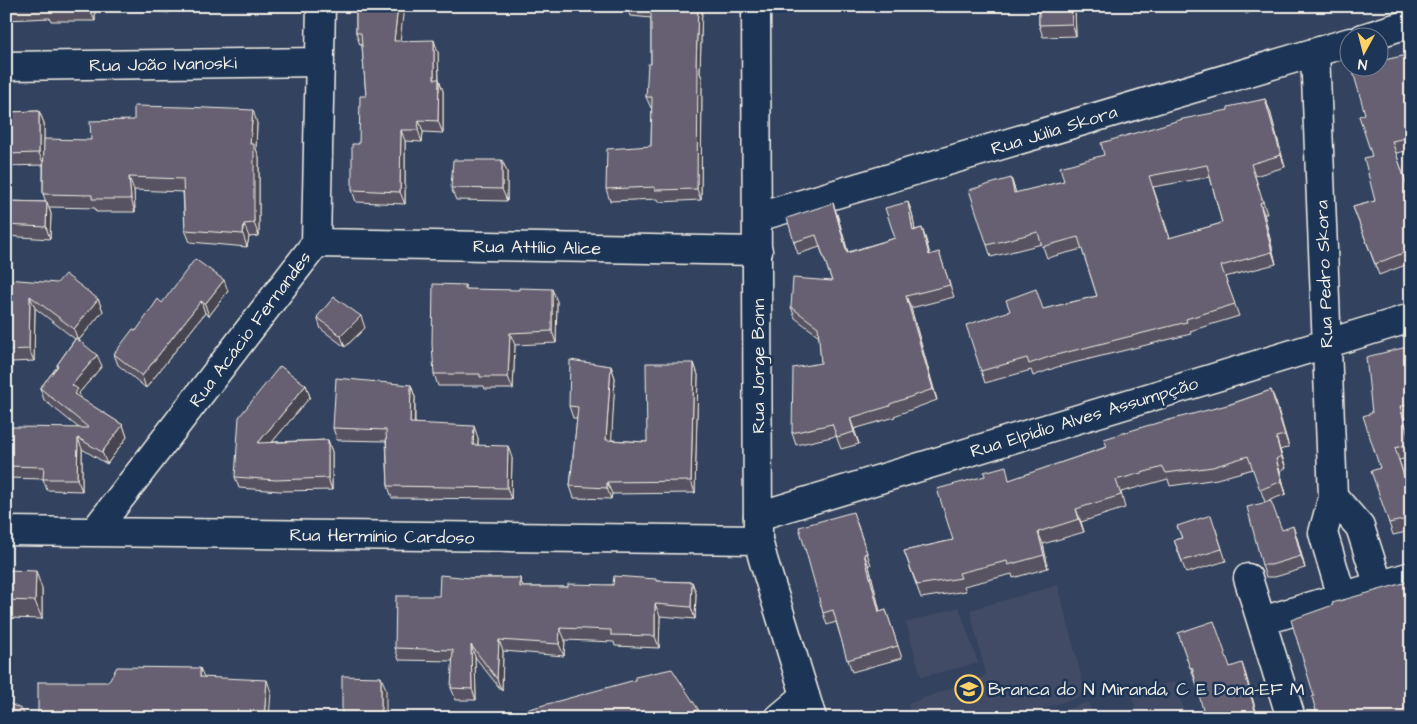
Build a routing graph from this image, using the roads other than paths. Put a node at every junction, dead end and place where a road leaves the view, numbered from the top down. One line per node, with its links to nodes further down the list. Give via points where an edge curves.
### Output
1 (321, 6): 7 (street, Rua Acácio Fernandes)
2 (756, 6): 9 (street, Rua Jorge Bonn)
3 (1411, 23): 4 (street)
4 (1390, 30)
5 (1340, 45): 6 (street, Rua Júlia Skora)
6 (1315, 52): 9 (street, Rua Júlia Skora); 13 (street, Rua Pedro Skora)
7 (320, 62): 8 (street, Rua João Ivanoski); 10 (street, Rua Acácio Fernandes)
8 (6, 66)
9 (758, 217): 11 (street, Rua Jorge Bonn)
10 (316, 243): 11 (street, Rua Attílio Alice); 17 (street, Rua Acácio Fernandes)
11 (758, 251): 15 (street, Rua Jorge Bonn)
12 (1411, 318): 13 (street, Rua Elpídio Alves Assumpção)
13 (1327, 344): 14 (street, Rua Pedro Skora); 15 (street, Rua Elpídio Alves Assumpção)
14 (1334, 496): 20 (street, via 1360,527); 21 (street, Rua Pedro Skora, via 1323,533)
15 (758, 528): 17 (street, Rua Hermínio Cardoso); 23 (street, Rua Jorge Bonn)
16 (6, 531): 17 (street, Rua Hermínio Cardoso)
17 (94, 532)
18 (1411, 576): 20 (street)
19 (1248, 578): 22 (street)
20 (1379, 586): 21 (street)
21 (1342, 597): 22 (street)
22 (1262, 621): 25 (street)
23 (808, 707): 24 (street)
24 (779, 718)
25 (1290, 718)

